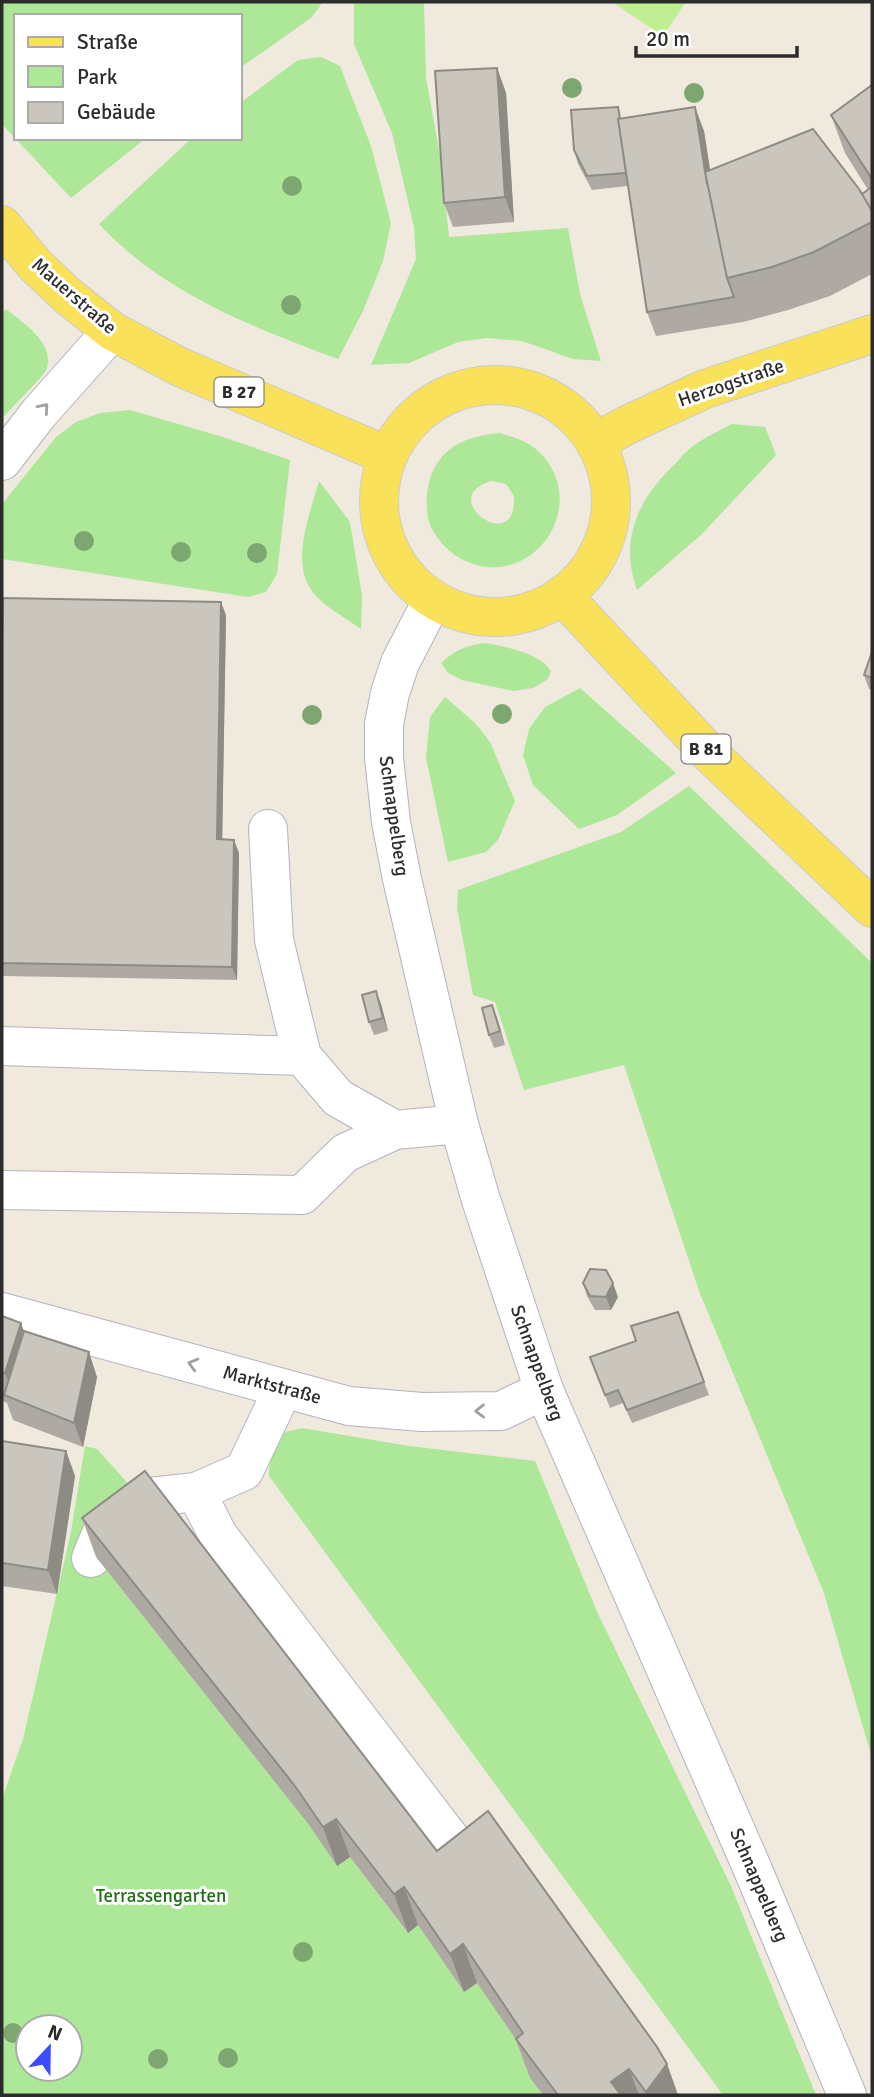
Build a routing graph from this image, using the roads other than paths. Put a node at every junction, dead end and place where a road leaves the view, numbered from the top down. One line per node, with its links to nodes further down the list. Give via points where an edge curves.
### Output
1 (2, 225): 2 (main road, Mauerstraße / B 27, via 35,265)
2 (112, 331): 5 (main road, Mauerstraße / B 27, via 180,367); 6 (street, one-way to 2)
3 (872, 334): 4 (main road, Herzogstraße, via 705,389)
4 (595, 443): 5 (main road, via 557,404 524,390 487,385 452,393 420,412); 7 (main road, via 610,490 606,535 584,575)
5 (388, 456): 8 (main road, via 379,499 386,543 410,580)
6 (2, 461)
7 (562, 595): 8 (main road, via 526,613 484,617); 10 (main road, B 81, via 712,756)
8 (433, 598): 13 (street, Schnappelberg, via 390,693 384,758 402,879)
9 (268, 829): 12 (street, via 274,940)
10 (872, 908)
11 (2, 1046): 12 (street)
12 (302, 1056): 14 (street, via 338,1098)
13 (459, 1124): 14 (street); 18 (street, Schnappelberg)
14 (395, 1130): 15 (street, via 345,1153 302,1195)
15 (2, 1190)
16 (2, 1312): 17 (street, Marktstraße, one-way to 16)
17 (283, 1389): 18 (street, Marktstraße, one-way to 17, via 501,1411 422,1412 349,1406); 19 (street, via 244,1471)
18 (544, 1391): 22 (street, Schnappelberg)
19 (196, 1492): 20 (street, via 141,1498 104,1527); 21 (street, via 218,1535)
20 (91, 1558)
21 (469, 1863)
22 (847, 2095)

